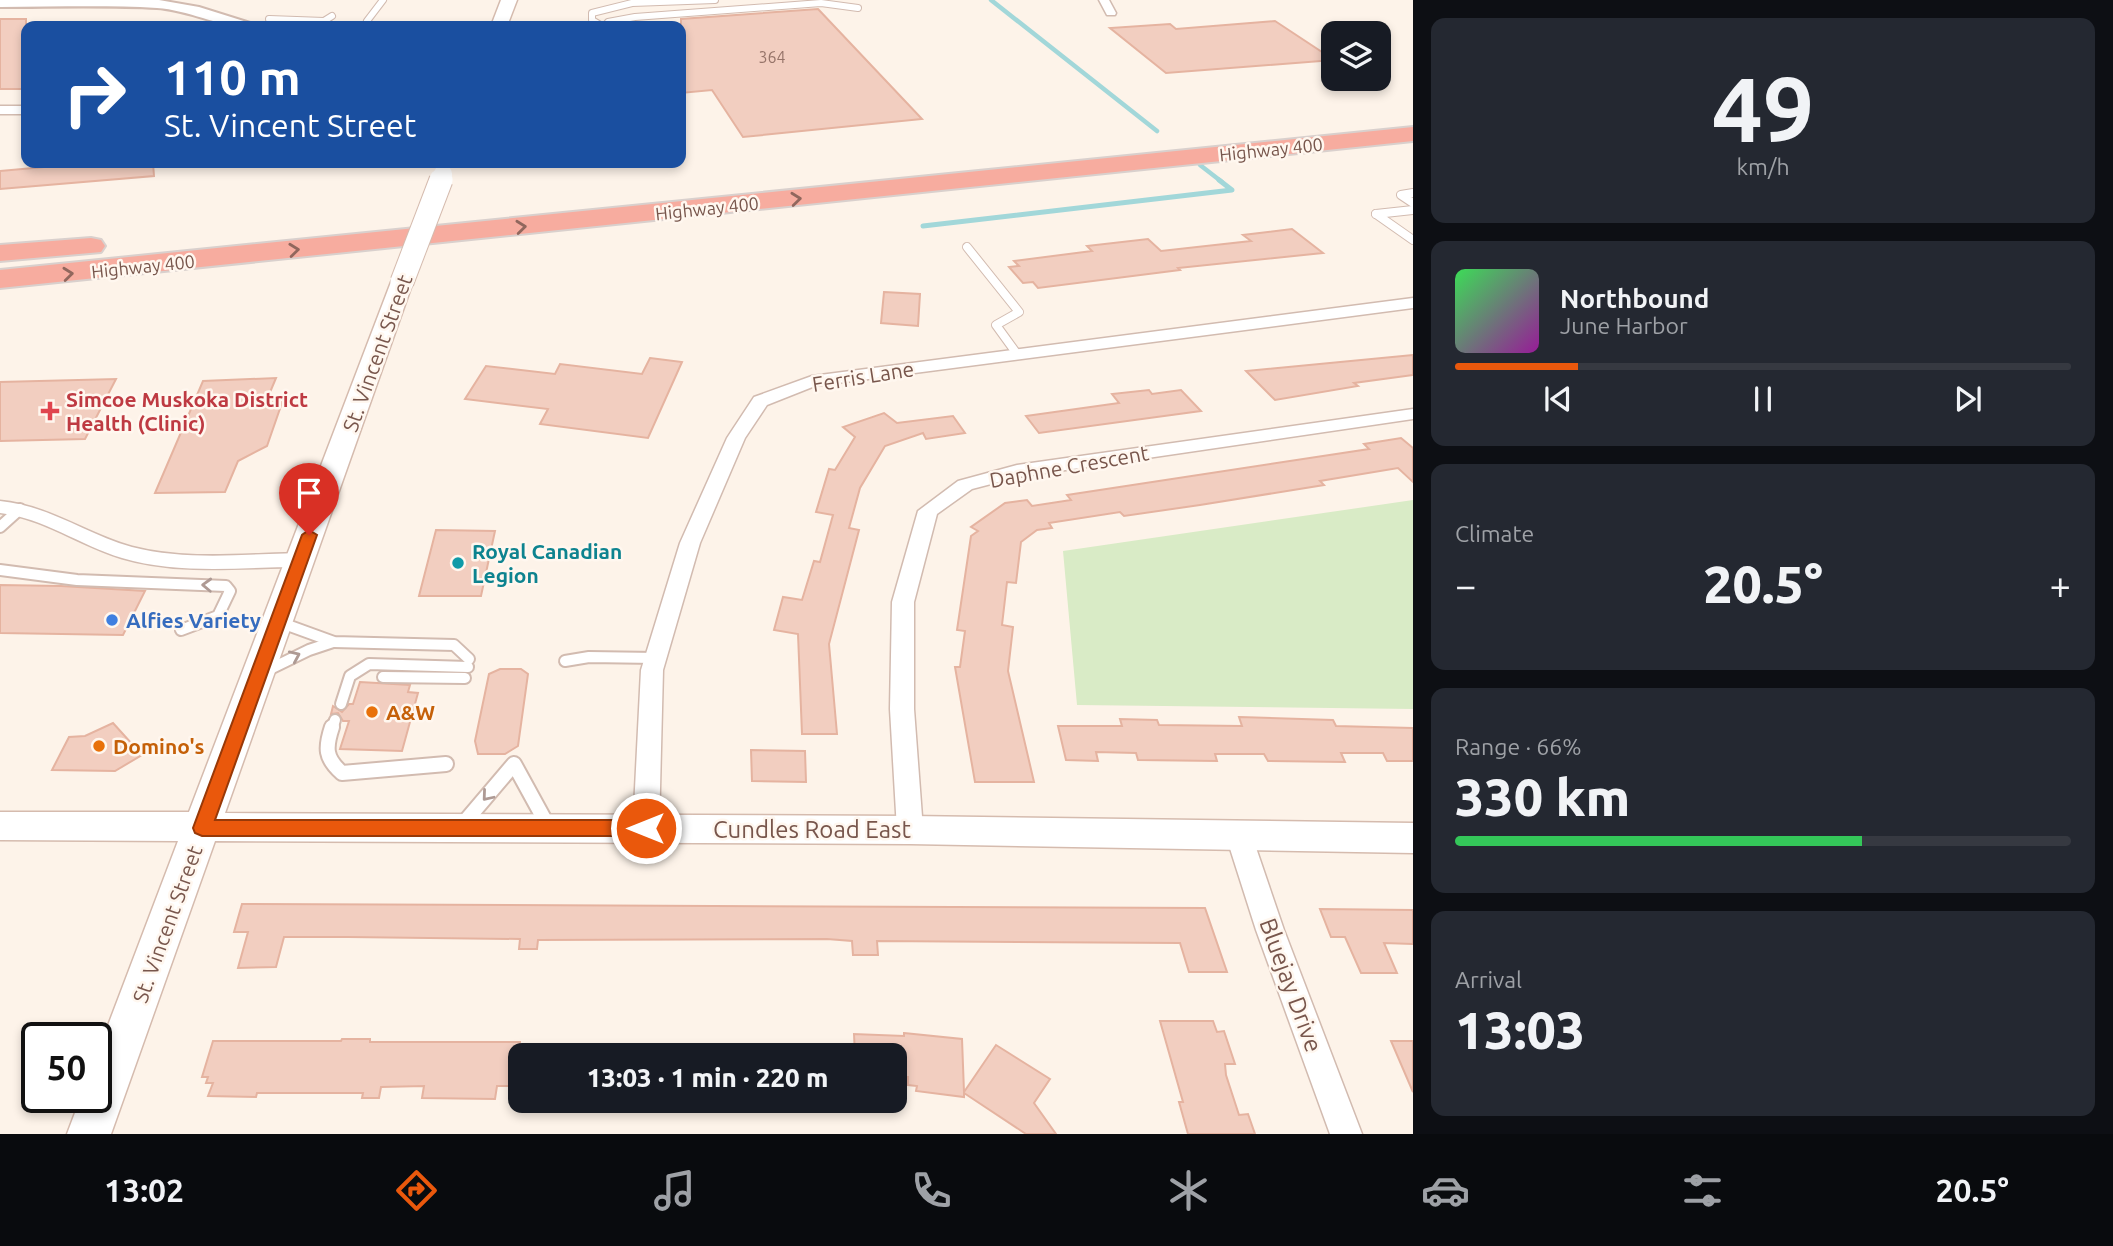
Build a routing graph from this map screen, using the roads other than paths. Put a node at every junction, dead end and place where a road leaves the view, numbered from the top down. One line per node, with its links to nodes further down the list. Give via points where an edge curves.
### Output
1 (383, 0): 11 (lane)
2 (509, 0): 12 (main road)
3 (715, 0): 13 (lane, via 605,5 592,13)
4 (837, 0): 14 (lane, via 858,8 807,4)
5 (1104, 0): 7 (street)
6 (0, 3): 10 (street, via 159,4)
7 (1111, 13)
8 (328, 17): 9 (lane, via 324,21)
9 (269, 19)
10 (229, 21)
11 (367, 21)
12 (501, 21)
13 (594, 21)
14 (621, 21)
15 (0, 110): 16 (street)
16 (21, 110)
17 (1413, 116): 25 (highway, Highway 400)
18 (1413, 134): 26 (highway, Highway 400, one-way to 18)
19 (445, 168): 32 (main road, St. Vincent Street, bridge)
20 (1413, 193): 21 (lane, via 1402,195)
21 (1413, 203)
22 (1413, 210): 23 (lane, via 1376,214)
23 (1413, 240)
24 (967, 247): 28 (lane, via 1019,312 996,325)
25 (0, 253)
26 (0, 279)
27 (1413, 303): 28 (street, Ferris Lane)
28 (1017, 355): 37 (street, Ferris Lane, via 812,382 760,401 736,438 690,543)
29 (1413, 414): 50 (street, Daphne Crescent, via 1017,471 965,485 928,511 903,602 901,709)
30 (10, 508): 31 (lane); 32 (street, via 55,519 101,545 134,554 211,561)
31 (0, 527)
32 (300, 560): 34 (main road, St. Vincent Street)
33 (0, 570): 35 (lane, one-way to 33, via 218,616 230,592 226,586 77,580)
34 (279, 622): 36 (lane); 40 (main road, St. Vincent Street)
35 (181, 629)
36 (334, 642): 39 (lane, via 454,645); 40 (lane, one-way to 36)
37 (656, 658): 38 (lane); 49 (street, Ferris Lane)
38 (565, 661)
39 (467, 668): 41 (lane); 42 (lane, via 369,664 350,676)
40 (259, 675): 46 (main road, St. Vincent Street)
41 (383, 677)
42 (341, 704)
43 (335, 720): 44 (lane, via 325,749 328,762 342,773)
44 (446, 764)
45 (0, 826): 46 (main road, Cundles Road East)
46 (202, 828): 47 (main road, Cundles Road East); 53 (main road, St. Vincent Street)
47 (460, 828): 48 (main road, Cundles Road East); 48 (lane, one-way to 47, via 514,764)
48 (549, 828): 49 (main road, Cundles Road East)
49 (646, 828): 50 (main road, Cundles Road East)
50 (910, 830): 51 (main road, Cundles Road East)
51 (1239, 836): 52 (main road, Cundles Road East); 54 (street, Bluejay Drive)
52 (1413, 838)
53 (89, 1134)
54 (1346, 1134)

